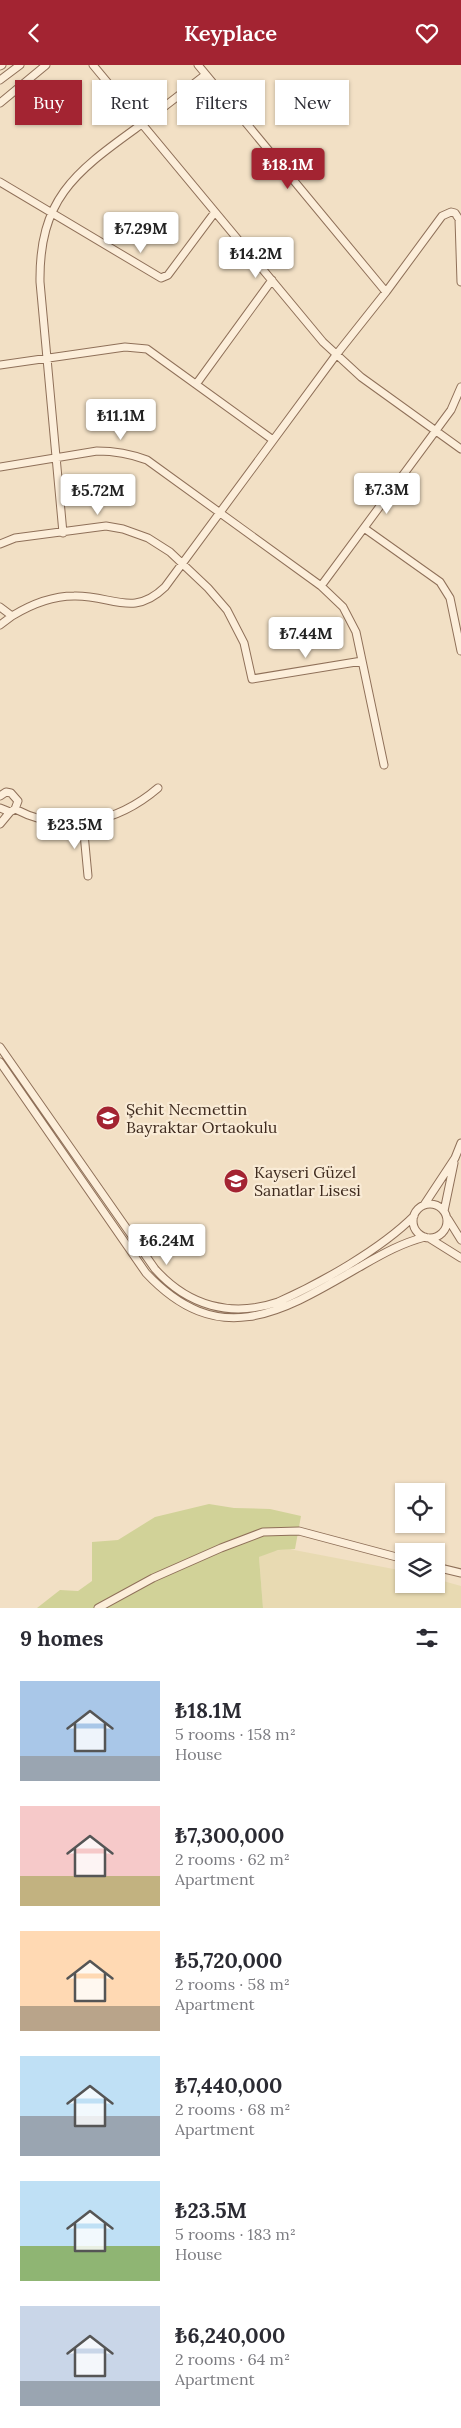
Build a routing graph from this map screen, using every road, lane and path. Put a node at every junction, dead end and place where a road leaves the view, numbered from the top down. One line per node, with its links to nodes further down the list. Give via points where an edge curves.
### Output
1 (20, 65): 6 (street)
2 (46, 65): 8 (street)
3 (93, 65): 7 (street)
4 (198, 65): 5 (street)
5 (205, 75): 9 (street); 17 (street)
6 (0, 80)
7 (105, 80)
8 (0, 103)
9 (167, 105)
10 (141, 125): 13 (street, via 77,174)
11 (143, 125): 14 (street)
12 (0, 182): 13 (street)
13 (52, 212): 14 (street, via 163,278); 19 (street, via 42,247 40,273)
14 (215, 212): 15 (street)
15 (272, 281): 18 (street); 21 (street)
16 (461, 282): 17 (street, via 459,219 451,212 442,217)
17 (386, 292): 18 (street)
18 (336, 355): 23 (street); 24 (street)
19 (48, 358): 20 (street); 21 (street, via 140,347 153,351); 26 (street)
20 (0, 365)
21 (197, 383): 24 (street)
22 (461, 387): 23 (street, via 451,410)
23 (435, 431): 25 (street); 29 (street)
24 (273, 440): 28 (street)
25 (461, 449)
26 (56, 457): 27 (street); 28 (street, via 105,451 139,457); 30 (street)
27 (0, 467)
28 (220, 513): 32 (street); 33 (street)
29 (364, 528): 33 (street); 37 (street, via 440,582 450,598)
30 (63, 533): 31 (street, via 15,538); 32 (street, via 106,526 123,529 155,542)
31 (0, 544)
32 (182, 565): 35 (street, via 161,591 140,603 128,605 100,597 71,596 41,603); 38 (street, via 215,595 232,618 244,643 252,679)
33 (321, 586): 38 (street, via 348,614 356,631)
34 (0, 607): 35 (street)
35 (12, 616): 36 (street)
36 (0, 625)
37 (461, 651)
38 (362, 661): 39 (street)
39 (384, 765)
40 (158, 788): 44 (street, via 124,811)
41 (0, 796): 43 (street, via 6,792 14,794 18,801)
42 (0, 808): 43 (street)
43 (13, 811): 44 (street, via 48,822); 45 (street)
44 (84, 823): 46 (street)
45 (0, 824)
46 (88, 876)
47 (0, 1047): 53 (street, via 155,1269 176,1289 199,1302 237,1309 278,1302 372,1250)
48 (0, 1062): 54 (street, via 146,1273 172,1297 197,1311 241,1318 277,1311 391,1249)
49 (461, 1143): 50 (street)
50 (455, 1158): 51 (street); 52 (street)
51 (424, 1205): 52 (street, via 435,1204); 53 (street)
52 (446, 1214): 54 (street, via 443,1232); 55 (street)
53 (414, 1216): 54 (street, via 416,1231)
54 (427, 1238): 56 (street)
55 (461, 1240)
56 (461, 1258)
57 (395, 1557): 60 (street, via 299,1531 263,1532 153,1578)
58 (445, 1569): 59 (street)
59 (461, 1573)
60 (98, 1608)

